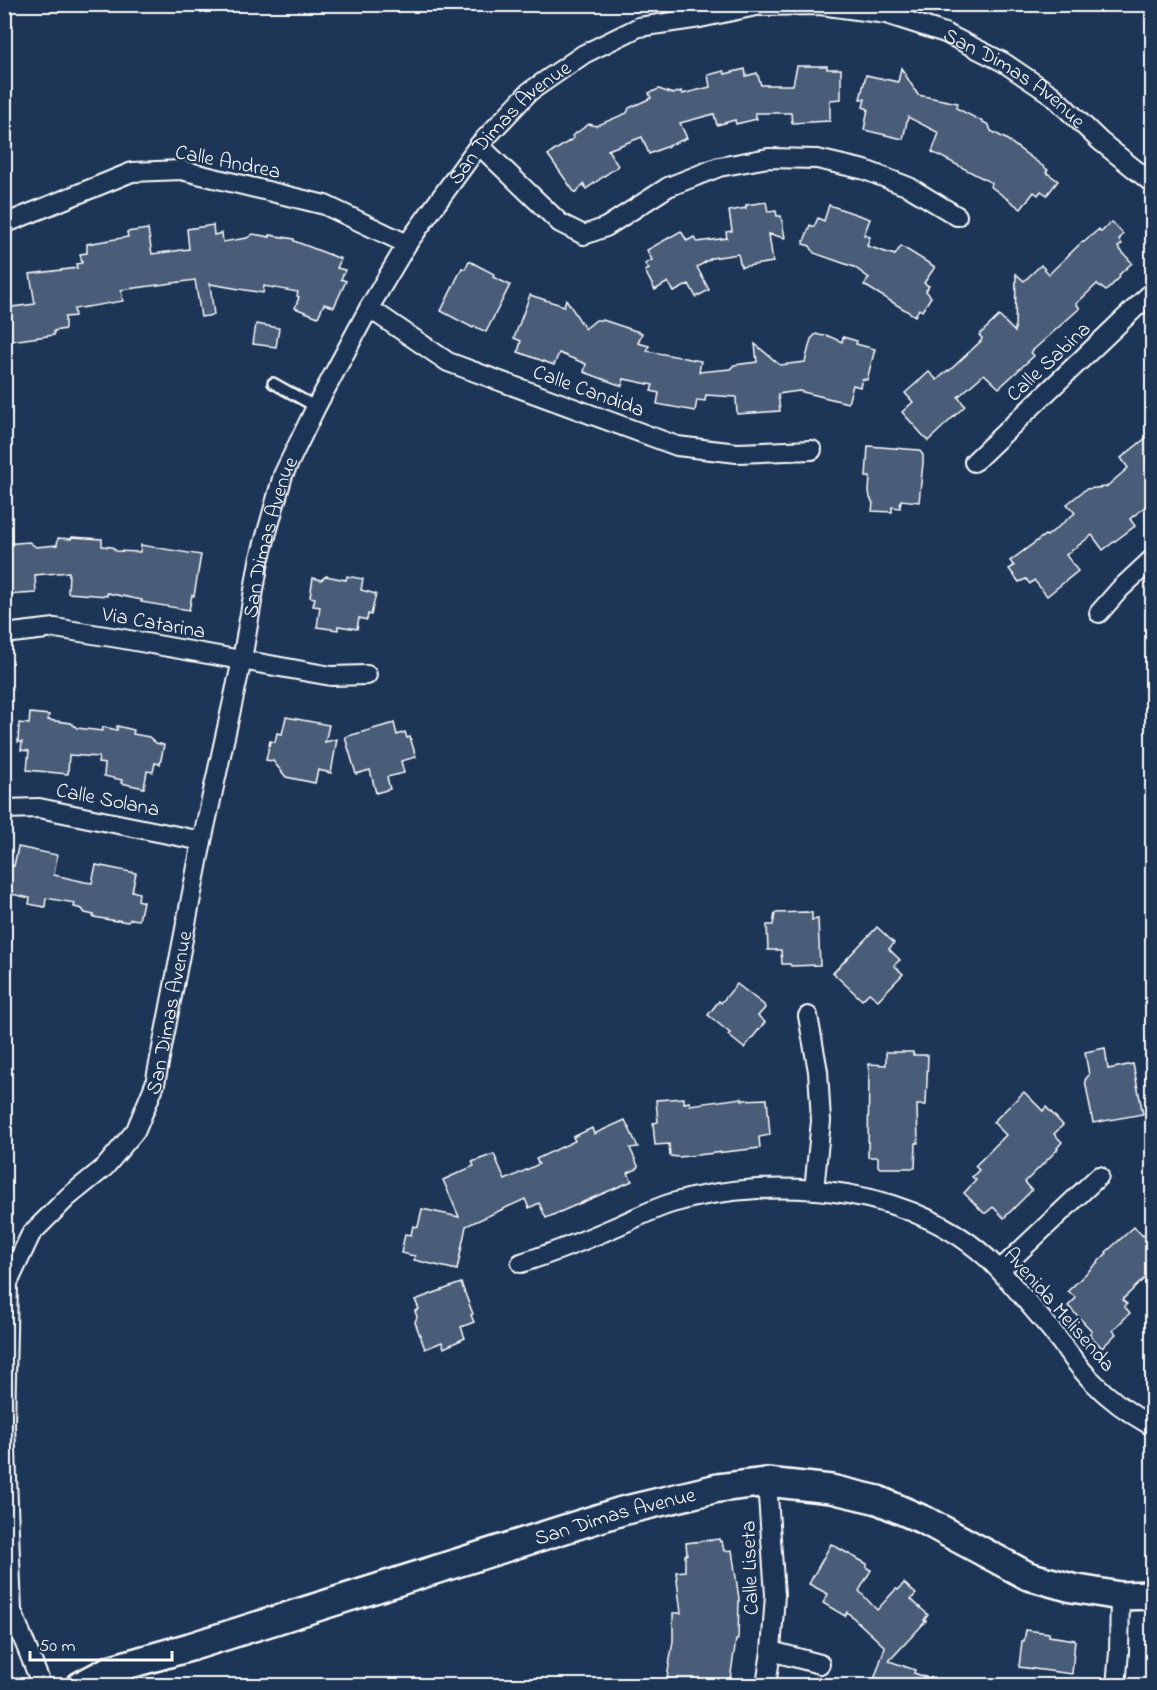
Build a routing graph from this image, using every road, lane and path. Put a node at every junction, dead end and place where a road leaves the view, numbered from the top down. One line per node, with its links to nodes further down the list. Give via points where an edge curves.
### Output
1 (480, 145): 2 (street, San Dimas Avenue, via 529,92 584,54 639,27 756,6 820,5 886,14 945,33 1003,62 1052,95); 3 (street, via 560,223 584,235 606,227 668,187 719,167 768,158 817,159 865,170 909,187); 5 (street, San Dimas Avenue)
2 (1152, 183)
3 (957, 216)
4 (4, 224): 5 (street, Calle Andrea, via 132,172 181,170 324,205)
5 (407, 244): 7 (street, San Dimas Avenue)
6 (1152, 292): 11 (street, Calle Sabina)
7 (369, 308): 9 (street, San Dimas Avenue); 10 (street, Calle Candida, via 448,362 677,446 737,453)
8 (273, 383): 9 (lane)
9 (316, 407): 15 (street, San Dimas Avenue, via 283,475 259,561)
10 (812, 450)
11 (974, 462)
12 (1152, 559): 13 (street)
13 (1099, 614)
14 (4, 634): 15 (street, Via Catarina, via 55,628)
15 (242, 660): 16 (street, Via Catarina, via 330,676); 18 (street, San Dimas Avenue)
16 (367, 675)
17 (4, 809): 18 (street, Calle Solana, via 39,808)
18 (202, 841): 30 (street, San Dimas Avenue, via 155,1084 136,1130 105,1167 31,1234 8,1282 5,1425 12,1611)
19 (808, 1016): 21 (street, via 818,1071 821,1121)
20 (1099, 1176): 23 (street)
21 (814, 1190): 22 (street, Avenida Melisenda, via 761,1188 701,1196 670,1204 561,1251); 23 (street, Avenida Melisenda, via 854,1194 930,1219 963,1238)
22 (520, 1263)
23 (1000, 1270): 24 (street, Avenida Melisenda, via 1090,1380 1129,1413)
24 (1152, 1426)
25 (767, 1482): 27 (street, San Dimas Avenue, via 831,1489 878,1500 1028,1576); 28 (street, Calle Liseta, via 775,1595); 31 (street, San Dimas Avenue, via 718,1488 622,1511 112,1669)
26 (1152, 1595): 27 (street, San Dimas Avenue)
27 (1120, 1596): 33 (street)
28 (771, 1652): 29 (street); 32 (street, Calle Liseta)
29 (820, 1664)
30 (42, 1686)
31 (80, 1686)
32 (766, 1686)
33 (1116, 1686)

